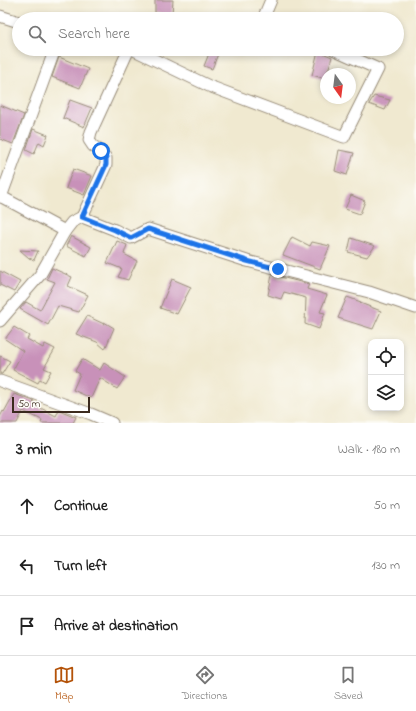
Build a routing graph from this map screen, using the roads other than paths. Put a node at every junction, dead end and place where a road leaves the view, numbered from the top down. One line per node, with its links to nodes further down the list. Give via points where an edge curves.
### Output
1 (271, 0): 2 (street)
2 (266, 12)
3 (0, 16): 4 (street)
4 (12, 20)
5 (52, 56): 9 (street)
6 (127, 56): 10 (street, via 91,132 89,140 106,158 106,165)
7 (145, 56): 8 (street, via 210,86 344,137 378,69)
8 (349, 56)
9 (1, 196): 11 (street)
10 (82, 217): 11 (street, via 72,222); 12 (street, via 131,238 148,229 247,261 369,292)
11 (65, 231): 13 (street, via 40,274)
12 (416, 308)
13 (0, 321)
14 (0, 381): 15 (street)
15 (112, 423)

